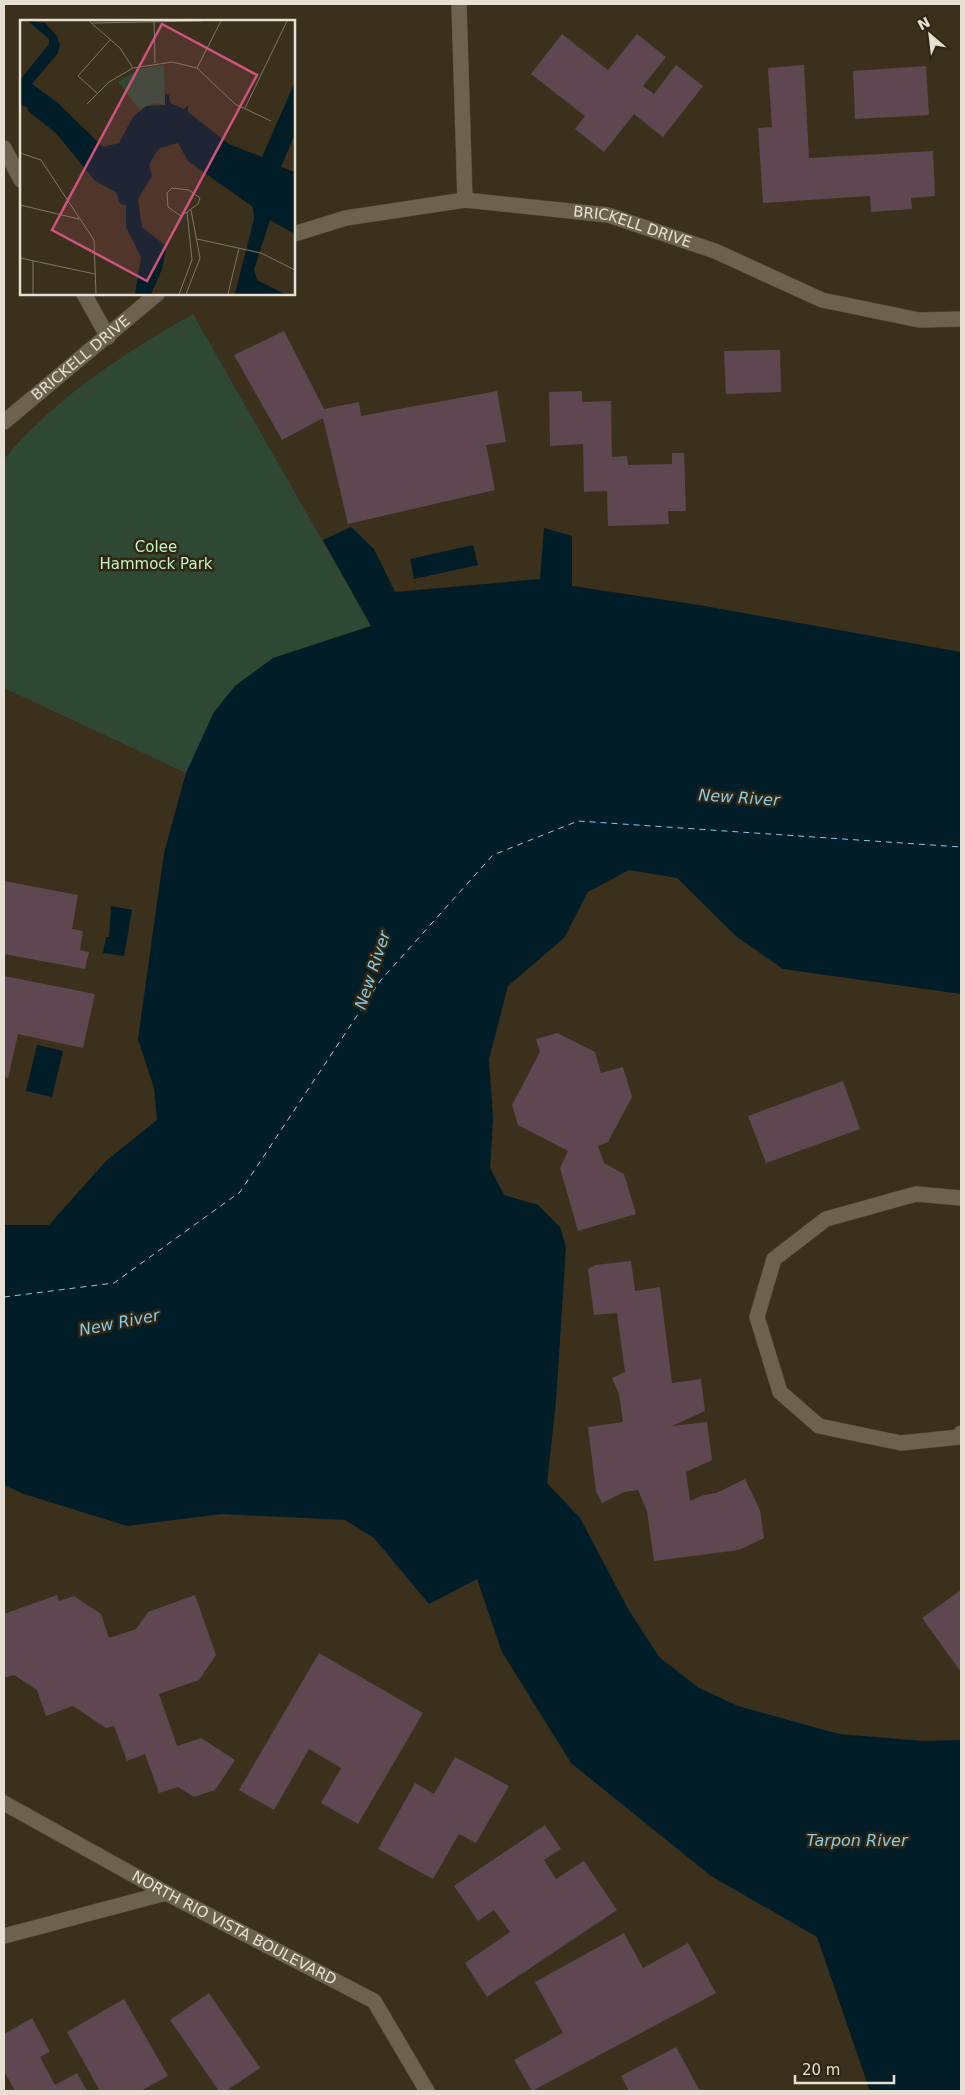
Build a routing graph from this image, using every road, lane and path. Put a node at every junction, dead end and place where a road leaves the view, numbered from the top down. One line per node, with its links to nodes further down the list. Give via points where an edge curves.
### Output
1 (459, 4): 4 (street)
2 (4, 148): 3 (street)
3 (20, 178)
4 (465, 200): 5 (street, BRICKELL DRIVE, via 346,218); 8 (street, BRICKELL DRIVE, via 608,215 715,251 822,300 919,320)
5 (295, 234)
6 (85, 295): 9 (street)
7 (156, 295): 9 (street, BRICKELL DRIVE)
8 (961, 319)
9 (108, 337): 10 (street, BRICKELL DRIVE)
10 (4, 422)
11 (961, 1198): 12 (street, via 916,1194 826,1219 774,1259 757,1317 780,1392 819,1426 902,1443 959,1436)
12 (961, 1433)
13 (4, 1803): 14 (street, NORTH RIO VISTA BOULEVARD)
14 (166, 1894): 15 (street); 16 (street, NORTH RIO VISTA BOULEVARD, via 374,2001)
15 (4, 1936)
16 (427, 2091)

